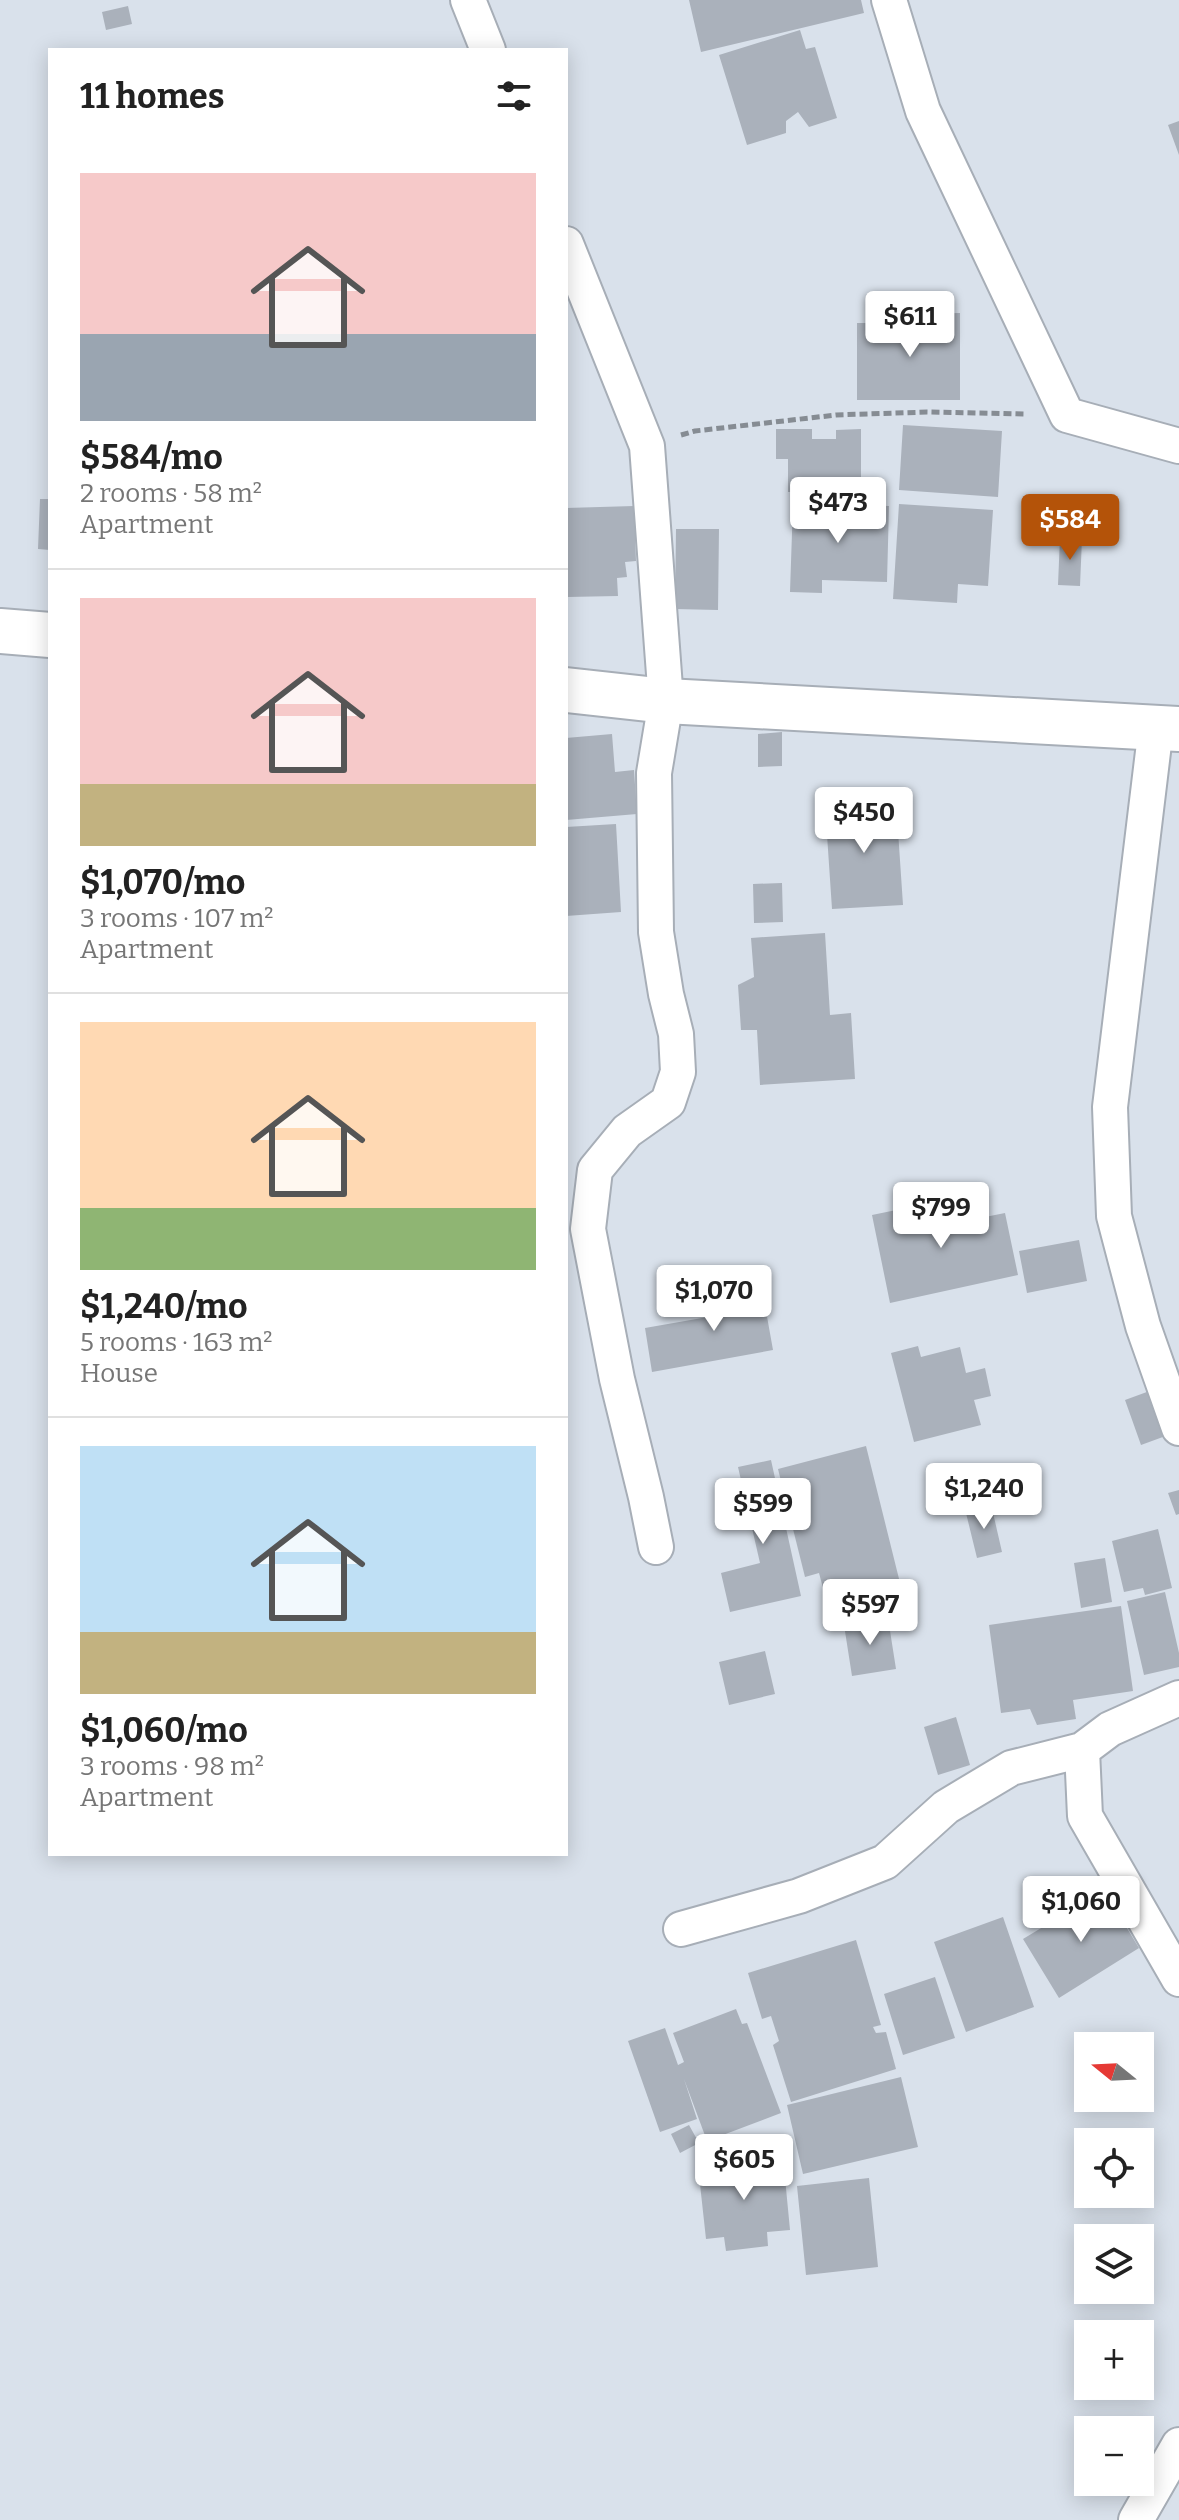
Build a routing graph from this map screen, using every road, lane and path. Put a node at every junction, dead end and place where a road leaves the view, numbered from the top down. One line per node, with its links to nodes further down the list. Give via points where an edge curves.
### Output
1 (468, 0): 3 (street)
2 (889, 0): 5 (street, via 923,111)
3 (487, 48)
4 (568, 249): 6 (street)
5 (1067, 415): 6 (path, via 836,415 695,431); 7 (street)
6 (647, 446): 11 (street)
7 (1179, 446)
8 (0, 631): 9 (street)
9 (48, 635)
10 (568, 690): 11 (street)
11 (666, 701): 12 (street); 14 (street, via 654,773 656,932 678,1072 668,1102 627,1131 595,1170 588,1229)
12 (1168, 728): 13 (street, via 1110,1107 1114,1216 1143,1326)
13 (1179, 1428)
14 (656, 1547)
15 (1179, 1698): 16 (street, via 1110,1729)
16 (1082, 1750): 17 (street, via 1011,1768 946,1807 885,1862 799,1896); 18 (street, via 1085,1816)
17 (681, 1929)
18 (1179, 1979)
19 (1179, 2445): 20 (street)
20 (1136, 2520)

